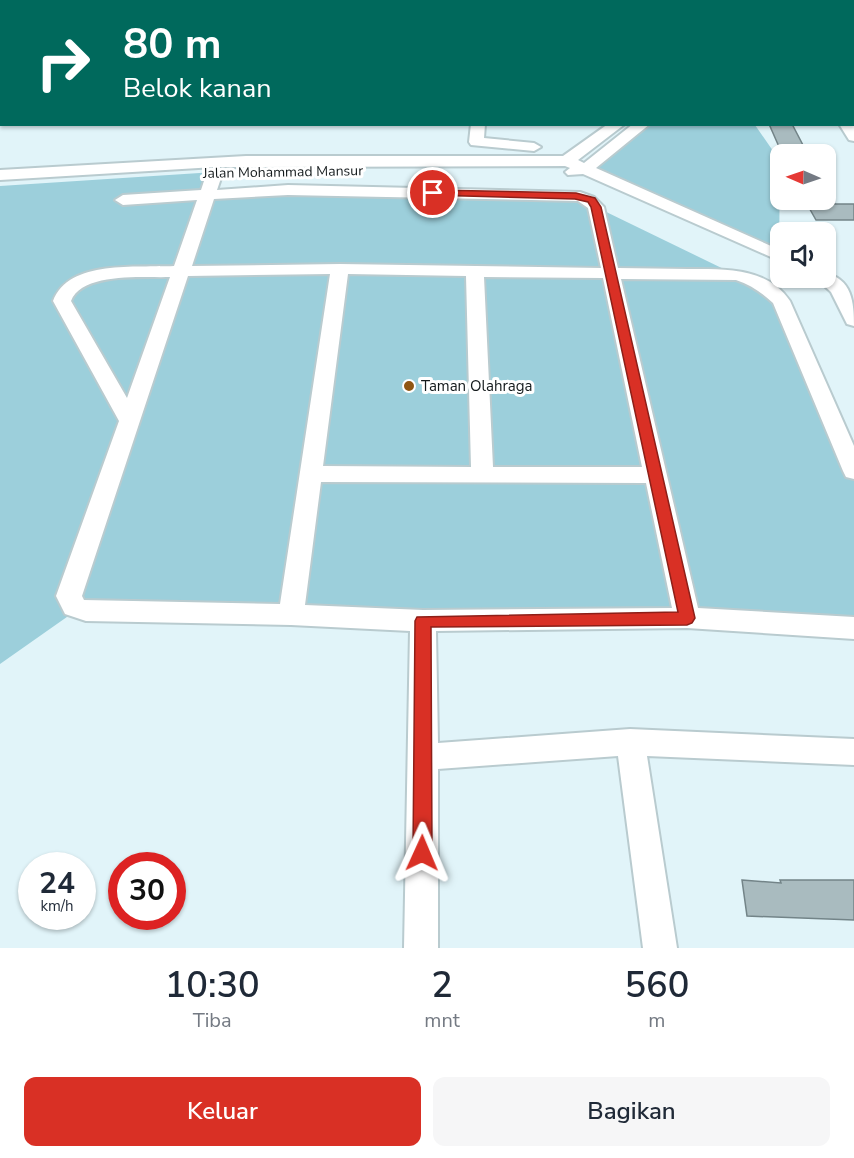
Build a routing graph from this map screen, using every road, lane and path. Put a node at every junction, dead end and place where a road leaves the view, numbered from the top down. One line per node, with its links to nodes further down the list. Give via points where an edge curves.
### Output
1 (478, 126): 4 (street, via 478,142 533,147)
2 (616, 126): 4 (street)
3 (640, 126): 5 (street)
4 (570, 163): 5 (street); 6 (street, Jalan Mohammad Mansur, via 432,171); 7 (street, Jalan Mohammad Mansur, via 246,161)
5 (585, 169): 11 (street)
6 (215, 172): 8 (street, Jalan Mohammad Mansur); 9 (street)
7 (0, 175)
8 (0, 186)
9 (207, 194): 10 (street); 13 (street); 15 (street, via 329,190 585,197 596,207)
10 (123, 200)
11 (770, 252)
12 (340, 269): 13 (street); 14 (street); 20 (street)
13 (181, 271): 18 (street); 18 (street, via 94,275 77,282 62,301)
14 (475, 271): 15 (street); 21 (street)
15 (610, 272): 19 (street, via 736,275 765,285 781,302); 22 (street)
16 (836, 287): 17 (street)
17 (854, 320)
18 (129, 421): 23 (street, via 69,596 71,604 86,611)
19 (854, 471)
20 (311, 474): 21 (street); 23 (street)
21 (482, 474): 22 (street)
22 (655, 475): 24 (street)
23 (291, 615): 25 (street)
24 (687, 618): 25 (street); 26 (street)
25 (423, 621): 29 (street)
26 (854, 628)
27 (630, 742): 28 (street); 29 (street); 31 (street)
28 (854, 752)
29 (424, 757): 30 (street)
30 (421, 948)
31 (660, 948)

